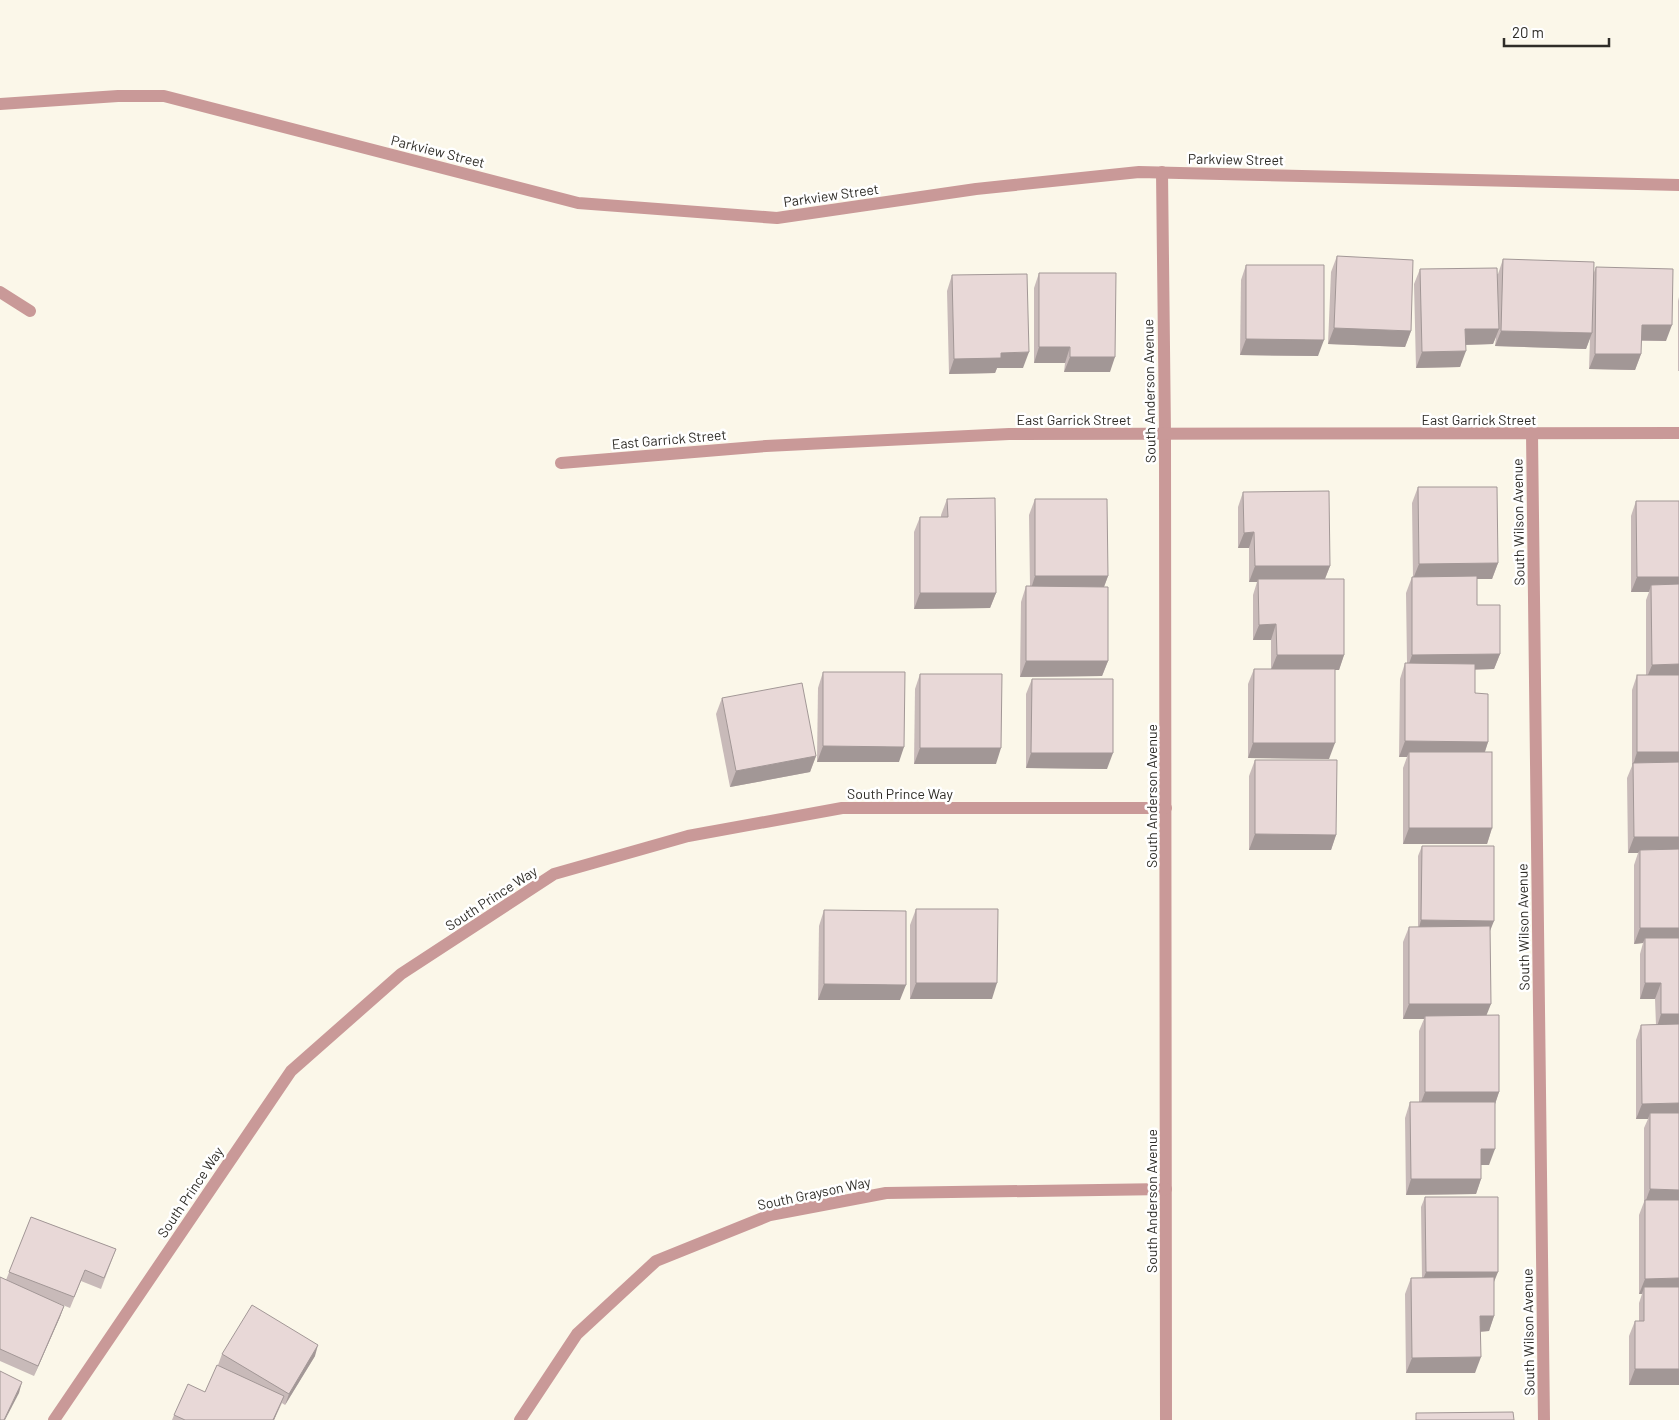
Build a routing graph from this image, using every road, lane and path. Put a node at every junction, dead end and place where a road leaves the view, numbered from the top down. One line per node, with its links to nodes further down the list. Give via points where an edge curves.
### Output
1 (0, 104): 2 (street, Parkview Street, via 164,96 578,203 776,218 976,189)
2 (1162, 172): 3 (street, Parkview Street); 7 (street, South Anderson Avenue)
3 (1679, 185)
4 (0, 292): 5 (street)
5 (30, 311)
6 (1679, 433): 8 (street, East Garrick Street)
7 (1165, 434): 8 (street, East Garrick Street); 9 (street, East Garrick Street, via 1009,434 766,446); 10 (street, South Anderson Avenue)
8 (1532, 434): 15 (street, South Wilson Avenue)
9 (561, 463)
10 (1166, 808): 11 (street, South Anderson Avenue); 12 (street, South Prince Way, via 842,808 688,836 554,874 401,974 291,1071)
11 (1166, 1188): 13 (street, South Grayson Way, via 886,1193 770,1215 656,1261 577,1334); 14 (street, South Anderson Avenue)
12 (54, 1420)
13 (520, 1420)
14 (1166, 1420)
15 (1544, 1420)

